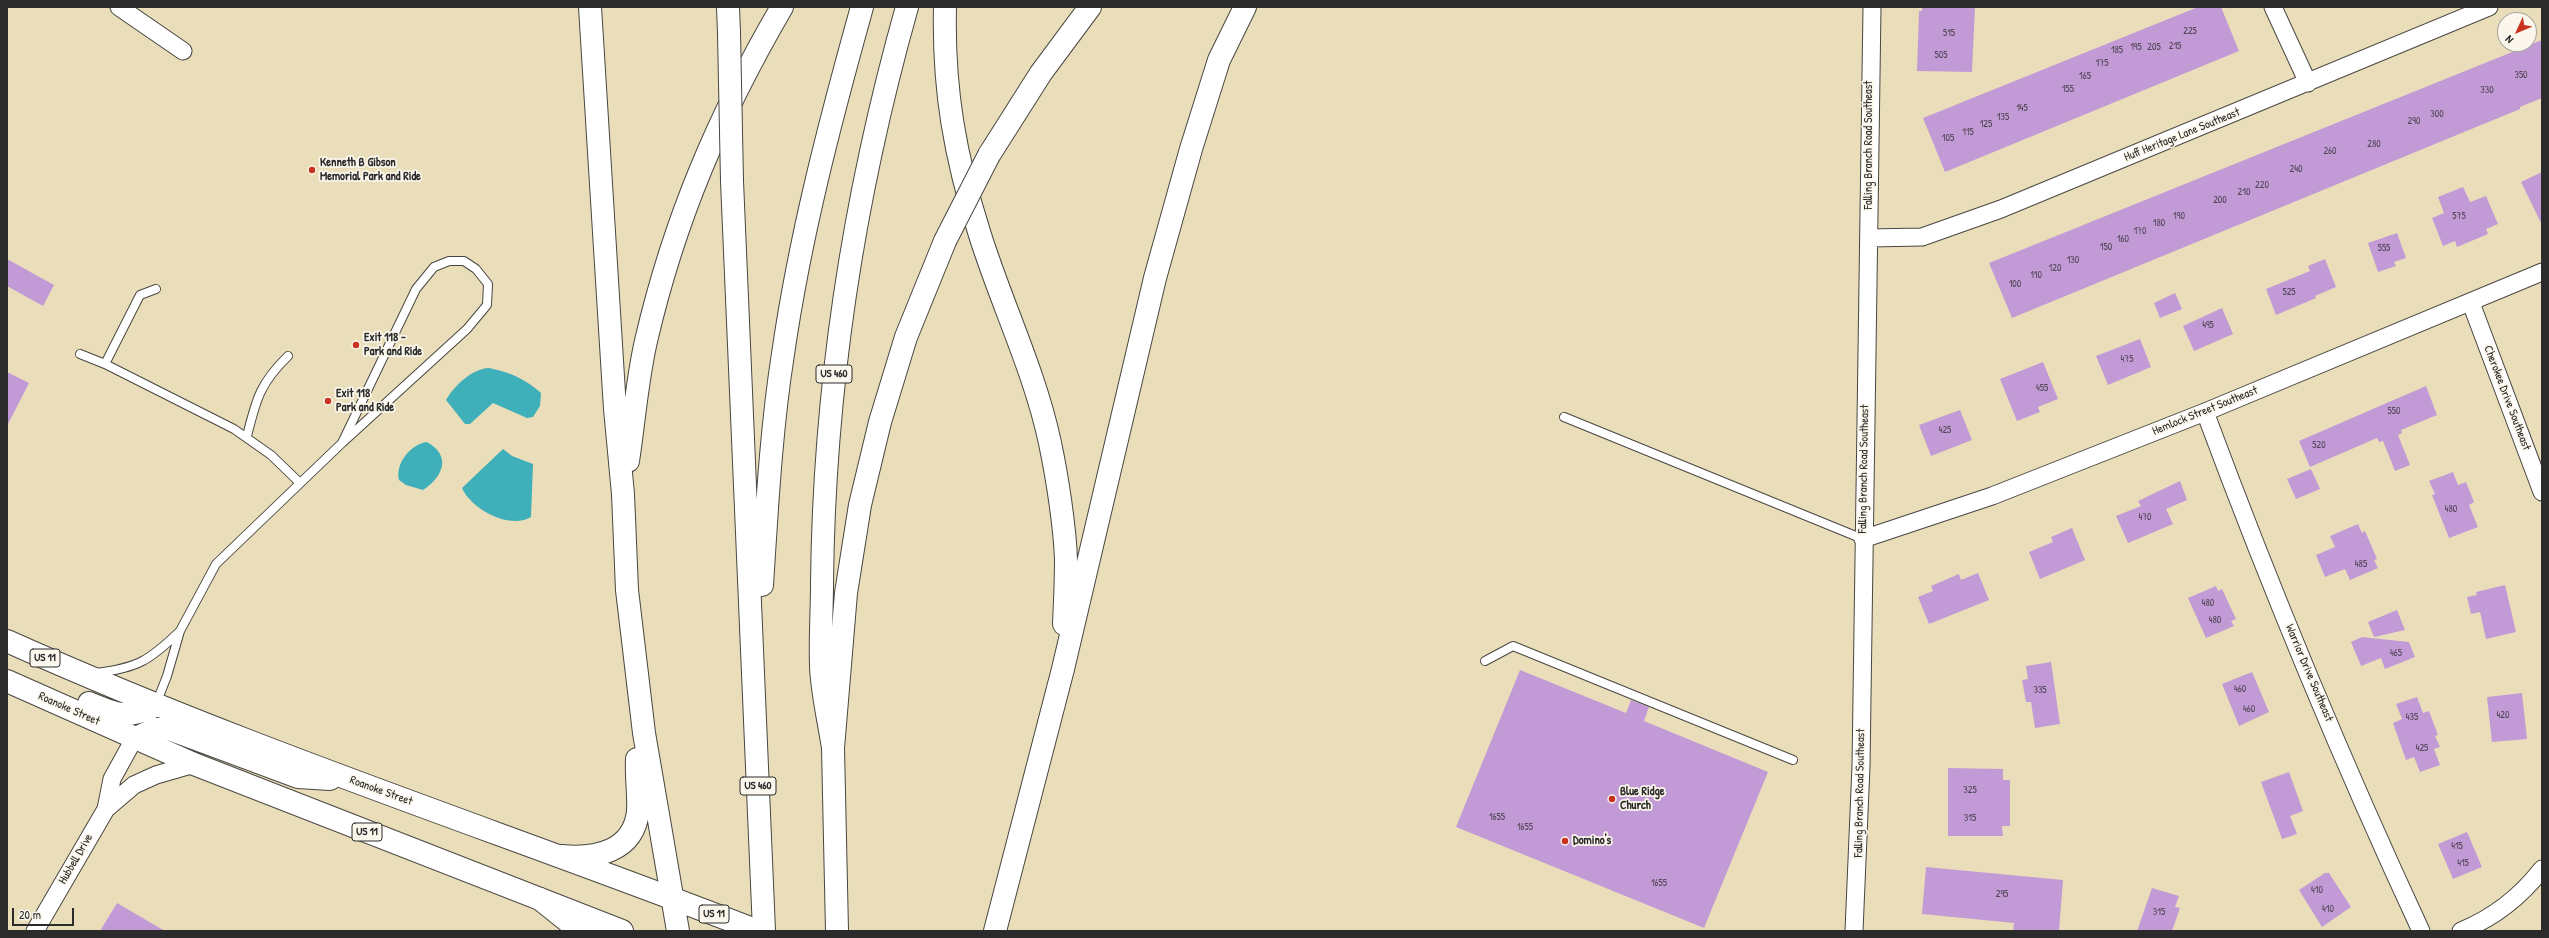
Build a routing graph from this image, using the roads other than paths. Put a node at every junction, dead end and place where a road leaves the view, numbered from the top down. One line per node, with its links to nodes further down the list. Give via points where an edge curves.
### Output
1 (119, 7): 13 (street)
2 (590, 7): 28 (main road, via 615,409)
3 (728, 7): 37 (main road, US 460, bridge, via 732,181)
4 (782, 7): 28 (main road, via 709,145 684,208 663,273 645,343)
5 (862, 7): 37 (main road, US 460, via 805,230 783,355 767,503)
6 (907, 7): 41 (main road, US 460, via 867,168 846,285 830,397 823,509 821,667)
7 (945, 7): 34 (main road, via 944,53 949,114 962,171 980,235 1033,382 1050,443 1066,559)
8 (1090, 7): 41 (main road, bridge, via 1041,73 989,155 945,241 906,337 880,422 860,505 846,593)
9 (1245, 7): 34 (main road, via 1219,60 1154,278)
10 (1872, 7): 15 (street, Falling Branch Road Southeast)
11 (2273, 7): 14 (street)
12 (2489, 7): 14 (street, Huff Heritage Lane Southeast)
13 (183, 51)
14 (2308, 83): 15 (street, Huff Heritage Lane Southeast, via 2001,209 1922,237)
15 (1869, 238): 29 (street, Falling Branch Road Southeast)
16 (2542, 272): 18 (street, Hemlock Street Southeast)
17 (156, 289): 21 (lane, via 140,295)
18 (2471, 303): 22 (street, Hemlock Street Southeast); 27 (street, Cherokee Drive Southeast)
19 (80, 354): 21 (lane)
20 (288, 356): 24 (lane, via 276,367 259,393)
21 (105, 364): 24 (lane)
22 (2205, 412): 29 (street, Hemlock Street Southeast, via 1992,496); 59 (street, Warrior Drive Southeast, via 2245,519 2376,835)
23 (1564, 417): 29 (lane)
24 (247, 436): 26 (lane, via 272,455)
25 (342, 444): 25 (lane, via 461,335 487,305 488,284 476,269 464,261 449,261 434,267 416,289); 26 (lane)
26 (300, 483): 30 (lane, via 216,564)
27 (2542, 492)
28 (623, 494): 39 (main road, via 627,590)
29 (1863, 539): 58 (street, Falling Branch Road Southeast, via 1861,766)
30 (180, 630): 35 (lane, via 149,658 122,670); 38 (lane, via 167,676)
31 (7, 641): 35 (main road, Roanoke Street / US 11)
32 (1485, 661): 42 (lane, via 1514,646)
33 (7, 668): 38 (main road, via 116,714 137,714)
34 (1063, 669): 50 (main road)
35 (82, 675): 38 (main road, Roanoke Street / US 11)
36 (7, 681): 40 (main road, Roanoke Street / US 11)
37 (755, 702): 56 (main road, US 460)
38 (155, 706): 44 (main road, Roanoke Street / US 11)
39 (644, 733): 46 (main road, via 637,757 638,813 628,836 622,844 604,854 591,857); 48 (main road)
40 (134, 739): 43 (main road, Roanoke Street / US 11); 44 (main road, via 156,729 169,729 298,777 321,780); 45 (street, Hubbell Drive, via 112,780)
41 (833, 748): 57 (main road, US 460)
42 (1793, 760)
43 (194, 764): 45 (street, Hubbell Drive, via 156,775 134,785); 49 (main road, Roanoke Street / US 11)
44 (345, 778): 46 (main road, Roanoke Street / US 11)
45 (106, 809): 51 (street, Hubbell Drive)
46 (562, 856): 48 (main road, Roanoke Street / US 11)
47 (2542, 869): 60 (street, via 2525,890 2481,923)
48 (670, 897): 54 (main road); 55 (main road, Roanoke Street / US 11)
49 (540, 899): 52 (main road); 53 (main road, Roanoke Street / US 11)
50 (1000, 925)
51 (35, 931)
52 (580, 931)
53 (622, 931)
54 (678, 931)
55 (758, 931)
56 (764, 931)
57 (837, 931)
58 (1854, 931)
59 (2421, 931)
60 (2461, 931)

